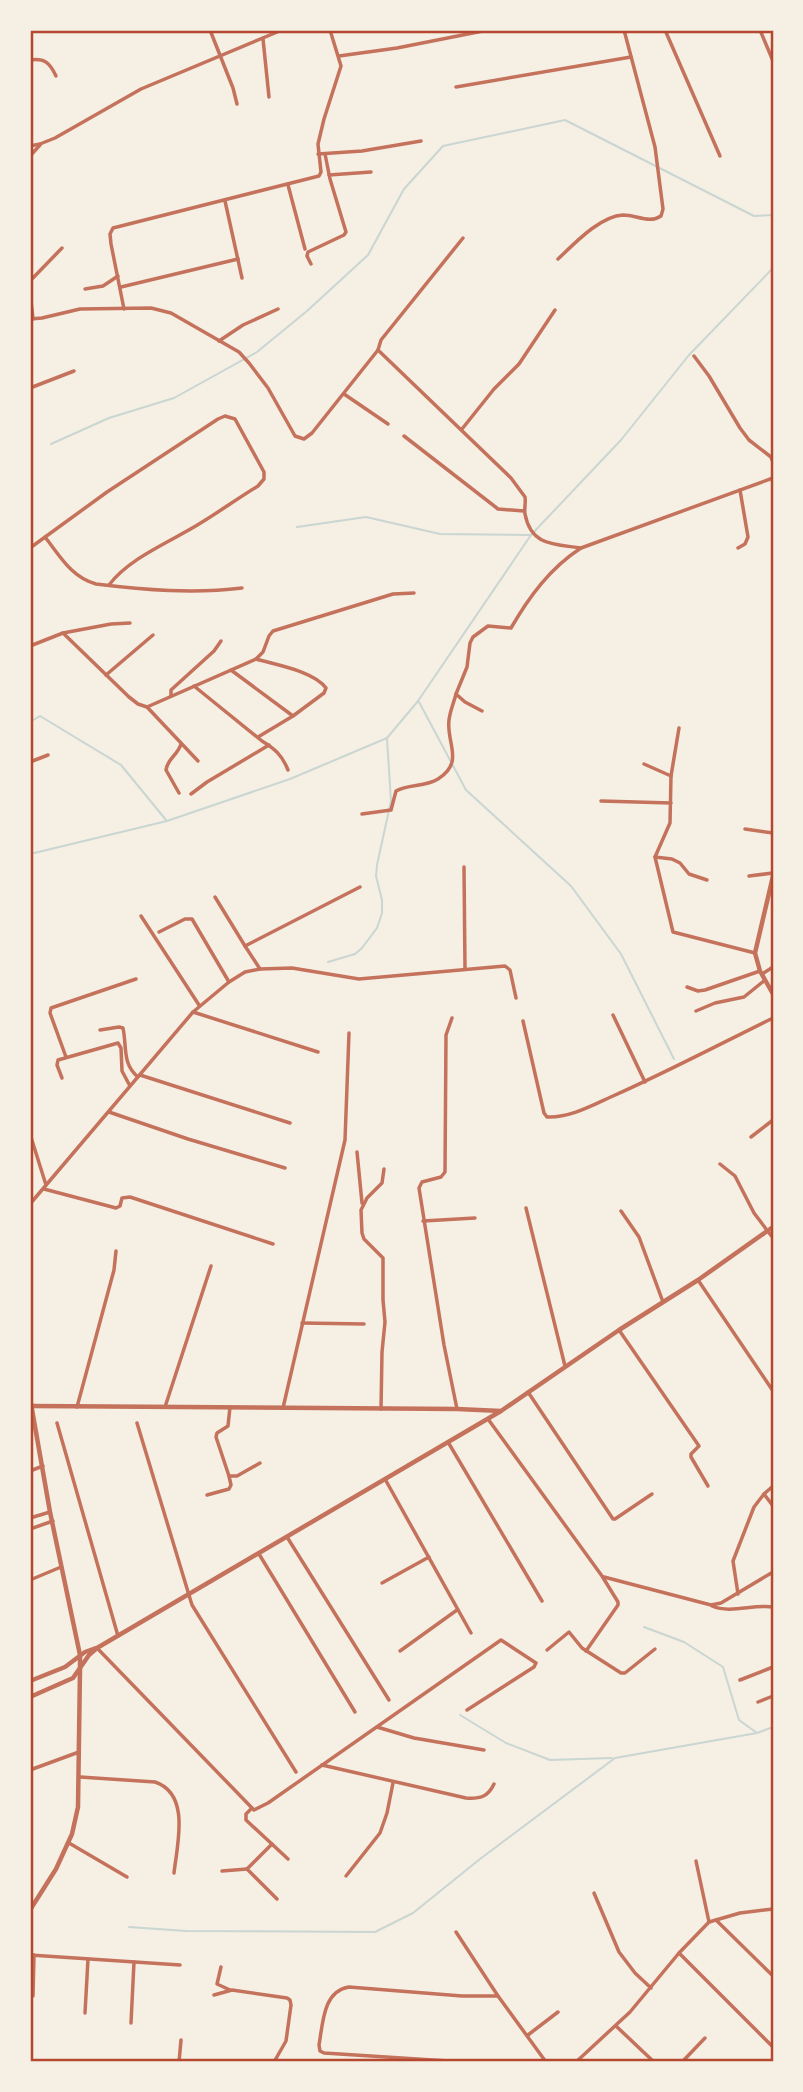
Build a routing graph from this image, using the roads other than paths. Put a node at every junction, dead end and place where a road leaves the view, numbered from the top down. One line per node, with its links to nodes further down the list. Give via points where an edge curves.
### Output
1 (210, 30): 9 (street)
2 (282, 30): 8 (street)
3 (330, 30): 10 (street)
4 (488, 30): 10 (street)
5 (625, 30): 11 (street)
6 (665, 30): 24 (street)
7 (760, 30): 13 (street)
8 (262, 39): 9 (street); 16 (street)
9 (220, 55): 17 (street); 19 (street, via 141,89)
10 (339, 56): 22 (street, via 340,72)
11 (631, 57): 15 (street); 33 (street, via 655,147 661,216 652,220 627,215 606,219)
12 (30, 60): 14 (street, via 46,61)
13 (773, 61)
14 (56, 76)
15 (456, 87)
16 (269, 97)
17 (237, 104)
18 (421, 141): 21 (street)
19 (40, 144): 20 (street); 23 (street)
20 (30, 146)
21 (325, 153): 22 (street); 26 (street)
22 (318, 154): 27 (street, via 319,176)
23 (30, 156)
24 (720, 156)
25 (371, 172): 26 (street)
26 (329, 175): 34 (street, via 345,234 308,253)
27 (288, 185): 28 (street); 31 (street)
28 (225, 201): 32 (street); 35 (street, via 113,228 110,234)
29 (463, 238): 46 (street, via 381,340)
30 (62, 248): 37 (street)
31 (305, 249)
32 (238, 259): 36 (street); 38 (street)
33 (558, 259)
34 (312, 264)
35 (118, 276): 38 (street); 39 (street, via 103,286)
36 (242, 278)
37 (30, 281)
38 (121, 287): 41 (street)
39 (85, 289)
40 (30, 291): 44 (street)
41 (124, 309): 44 (street, via 80,309); 45 (street, via 171,313)
42 (278, 309): 45 (street)
43 (555, 310): 52 (street, via 519,363)
44 (31, 319)
45 (219, 341): 50 (street, via 249,363 302,440)
46 (378, 350): 50 (street); 52 (street)
47 (694, 356): 54 (street, via 740,428)
48 (74, 371): 49 (street)
49 (30, 388)
50 (343, 394): 51 (street)
51 (388, 424)
52 (462, 429): 57 (street, via 518,486 525,497)
53 (404, 436): 57 (street, via 498,509)
54 (773, 462)
55 (773, 478): 56 (street)
56 (740, 490): 60 (street); 61 (street, via 748,537)
57 (524, 511): 60 (street, via 533,536)
58 (46, 537): 59 (street); 62 (street, via 74,573); 62 (street, via 218,419 235,419 264,472 263,480 125,568)
59 (30, 548)
60 (581, 548): 74 (street, via 538,587 511,628 488,626 473,637)
61 (738, 548)
62 (109, 585): 63 (street, via 185,592)
63 (242, 589)
64 (414, 593): 70 (street, via 393,594 276,630)
65 (130, 623): 66 (street)
66 (62, 634): 69 (street); 72 (street)
67 (153, 635): 72 (street)
68 (221, 641): 75 (street)
69 (30, 646)
70 (256, 659): 71 (street); 78 (street, via 294,670 325,687 325,692)
71 (231, 670): 73 (street); 78 (street)
72 (106, 675): 76 (street)
73 (194, 686): 75 (street); 80 (street)
74 (456, 694): 77 (street); 93 (street, via 449,720 454,759 447,771 423,785 396,791 391,810)
75 (171, 695): 76 (street)
76 (147, 707): 81 (street)
77 (482, 710)
78 (293, 716): 80 (street)
79 (679, 728): 88 (street)
80 (258, 737): 82 (street)
81 (181, 744): 84 (street); 89 (street, via 166,770)
82 (269, 745): 87 (street, via 281,755); 90 (street)
83 (48, 755): 85 (street)
84 (198, 761)
85 (30, 762)
86 (644, 764): 88 (street)
87 (288, 770)
88 (671, 776): 92 (street)
89 (179, 793)
90 (191, 794)
91 (601, 801): 92 (street)
92 (671, 803): 96 (street, via 670,823)
93 (362, 814)
94 (745, 829): 95 (street)
95 (773, 833)
96 (655, 857): 100 (street, via 672,859 689,874); 106 (street, via 673,932)
97 (464, 867): 109 (street)
98 (773, 875): 99 (street); 106 (street)
99 (749, 876)
100 (707, 880)
101 (360, 887): 105 (street)
102 (215, 897): 105 (street)
103 (141, 916): 117 (street)
104 (159, 932): 113 (street, via 191,919)
105 (244, 946): 108 (street)
106 (755, 953): 110 (street)
107 (773, 967): 110 (street)
108 (260, 969): 109 (street, via 292,968 359,979); 113 (street)
109 (465, 969): 116 (street, via 507,966)
110 (761, 972): 112 (street); 114 (street, via 705,990)
111 (136, 979): 127 (street, via 51,1009)
112 (765, 980): 115 (street); 118 (street, via 744,997)
113 (229, 982): 117 (street)
114 (687, 988)
115 (773, 994)
116 (516, 998)
117 (199, 1006): 119 (street)
118 (696, 1011)
119 (193, 1012): 126 (street); 128 (street)
120 (613, 1015): 130 (street)
121 (452, 1018): 147 (street, via 446,1035 446,1168 441,1177 419,1184)
122 (773, 1018): 130 (street)
123 (523, 1021): 130 (street, via 547,1117 577,1111)
124 (100, 1030): 128 (street, via 123,1028 128,1069)
125 (349, 1033): 155 (street, via 345,1140)
126 (317, 1052)
127 (66, 1057): 129 (street, via 57,1062); 131 (street, via 118,1043 122,1071)
128 (139, 1076): 131 (street); 134 (street)
129 (62, 1078)
130 (645, 1082)
131 (131, 1086): 132 (street)
132 (109, 1112): 139 (street); 141 (street)
133 (773, 1120): 136 (street)
134 (290, 1124)
135 (30, 1134): 141 (street)
136 (751, 1138)
137 (357, 1152): 143 (street)
138 (720, 1164): 148 (street, via 735,1175 754,1213)
139 (285, 1168)
140 (384, 1169): 143 (street, via 382,1183)
141 (45, 1187): 142 (street); 150 (street, via 116,1208 122,1198 130,1197)
142 (30, 1204)
143 (362, 1205): 167 (street, via 364,1239 383,1258)
144 (526, 1208): 158 (street)
145 (621, 1211): 154 (street, via 639,1237)
146 (475, 1218): 147 (street)
147 (423, 1221): 168 (street)
148 (771, 1228): 149 (street); 153 (street)
149 (773, 1238)
150 (273, 1244)
151 (116, 1251): 163 (street)
152 (211, 1266): 164 (street)
153 (698, 1280): 154 (street); 159 (street)
154 (663, 1303): 157 (street)
155 (302, 1323): 156 (street); 166 (street)
156 (364, 1324)
157 (619, 1330): 158 (street); 182 (street, via 699,1447 691,1457)
158 (565, 1366): 160 (street)
159 (773, 1391)
160 (528, 1392): 170 (street); 184 (street, via 613,1519)
161 (30, 1398): 162 (street)
162 (33, 1406): 163 (street); 172 (street)
163 (78, 1407): 164 (street)
164 (165, 1407): 165 (street)
165 (230, 1408): 166 (street); 180 (street, via 228,1426 216,1437)
166 (283, 1408): 167 (street)
167 (381, 1409): 168 (street)
168 (457, 1409): 169 (street)
169 (478, 1409): 170 (street); 175 (street)
170 (501, 1411): 171 (street)
171 (488, 1419): 175 (street); 197 (street)
172 (32, 1421): 178 (street)
173 (57, 1423): 207 (street)
174 (137, 1423): 201 (street)
175 (479, 1424): 176 (street)
176 (449, 1442): 181 (street); 202 (street)
177 (260, 1463): 180 (street)
178 (44, 1466): 179 (street); 188 (street)
179 (30, 1471)
180 (229, 1476): 186 (street, via 231,1487)
181 (385, 1479): 192 (street); 194 (street)
182 (708, 1486)
183 (773, 1486): 185 (street)
184 (652, 1494)
185 (764, 1494): 187 (street); 200 (street, via 754,1507 733,1561)
186 (207, 1495)
187 (773, 1506)
188 (50, 1512): 189 (street); 190 (street)
189 (30, 1518)
190 (53, 1521): 191 (street); 195 (street)
191 (30, 1529)
192 (287, 1537): 193 (street); 223 (street)
193 (259, 1554): 201 (street); 226 (street)
194 (429, 1557): 199 (street); 205 (street)
195 (61, 1567): 198 (street); 213 (street)
196 (773, 1572): 200 (street)
197 (602, 1576): 203 (street); 212 (street, via 619,1604)
198 (30, 1580)
199 (382, 1583)
200 (738, 1594): 203 (street)
201 (188, 1595): 207 (street); 232 (street)
202 (542, 1601)
203 (710, 1605): 204 (street, via 728,1610)
204 (773, 1607)
205 (457, 1610): 206 (street); 211 (street)
206 (471, 1633)
207 (118, 1636): 208 (street)
208 (97, 1648): 213 (street); 216 (street); 236 (street)
209 (655, 1649): 212 (street, via 625,1673)
210 (547, 1650): 212 (street, via 569,1632)
211 (400, 1651)
212 (586, 1651)
213 (80, 1655): 214 (street); 216 (street)
214 (69, 1664): 216 (street); 218 (street)
215 (773, 1667): 217 (street)
216 (80, 1669): 219 (street); 220 (street)
217 (740, 1680)
218 (30, 1681)
219 (66, 1682): 220 (street); 222 (street)
220 (80, 1691): 229 (street)
221 (773, 1696): 224 (street)
222 (30, 1698)
223 (389, 1700)
224 (758, 1702)
225 (467, 1710): 227 (street, via 536,1664 499,1641)
226 (355, 1713)
227 (377, 1727): 228 (street); 230 (street)
228 (484, 1750)
229 (79, 1752): 231 (street); 233 (street)
230 (322, 1765): 234 (street); 236 (street, via 268,1803)
231 (30, 1770)
232 (296, 1772)
233 (80, 1777): 237 (street); 243 (street, via 155,1782 164,1787 180,1813)
234 (393, 1783): 235 (street, via 477,1798 490,1793); 244 (street, via 380,1833)
235 (494, 1784)
236 (251, 1809): 238 (street, via 246,1820)
237 (68, 1843): 245 (street); 249 (street)
238 (272, 1844): 239 (street); 241 (street)
239 (288, 1859)
240 (696, 1861): 251 (street)
241 (247, 1869): 242 (street); 247 (street)
242 (222, 1871)
243 (174, 1873)
244 (346, 1876)
245 (127, 1877)
246 (594, 1893): 260 (street, via 619,1952)
247 (277, 1899)
248 (773, 1909): 250 (street)
249 (30, 1910)
250 (716, 1920): 251 (street); 259 (street)
251 (709, 1922): 253 (street)
252 (456, 1932): 264 (street)
253 (679, 1953): 260 (street); 272 (street)
254 (32, 1955): 255 (street); 262 (street)
255 (88, 1959): 256 (street); 266 (street)
256 (134, 1962): 257 (street); 267 (street)
257 (180, 1965)
258 (221, 1967): 261 (street, via 216,1984)
259 (773, 1976)
260 (651, 1988): 268 (street)
261 (232, 1990): 263 (street); 274 (street, via 291,2001 286,2041)
262 (33, 1996)
263 (214, 1996)
264 (498, 1996): 269 (street); 275 (street, via 349,1987 329,1998 319,2045 324,2053)
265 (558, 2012): 269 (street)
266 (85, 2013)
267 (131, 2023)
268 (616, 2026): 277 (street); 278 (street)
269 (528, 2035): 276 (street)
270 (705, 2038): 279 (street)
271 (181, 2040): 273 (street)
272 (773, 2047)
273 (179, 2062)
274 (274, 2062)
275 (464, 2062)
276 (547, 2062)
277 (576, 2062)
278 (654, 2062)
279 (682, 2062)

